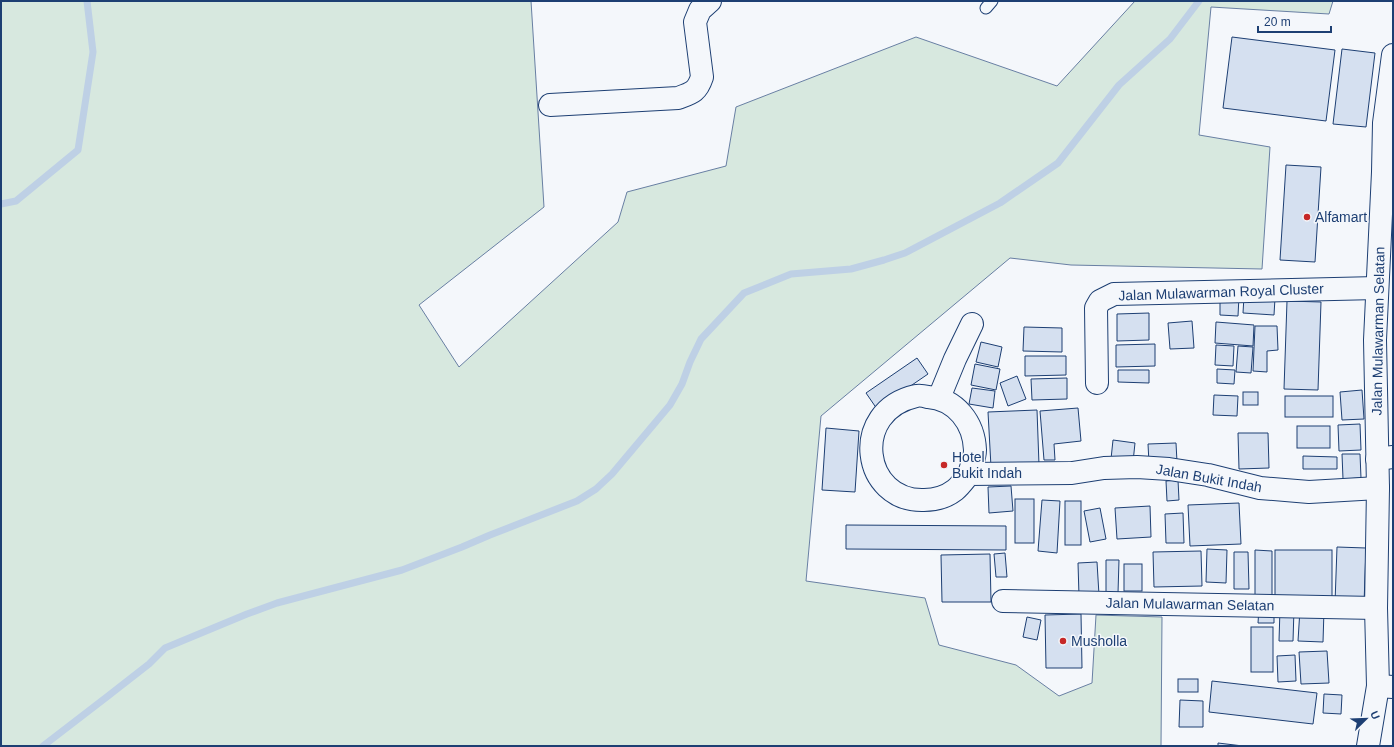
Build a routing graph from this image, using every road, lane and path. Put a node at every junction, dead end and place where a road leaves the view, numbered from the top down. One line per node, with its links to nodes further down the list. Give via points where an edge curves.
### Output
1 (710, 1): 3 (street, via 700,10 695,22 702,77 695,91 678,98)
2 (1393, 55): 4 (street, Jalan Mulawarman Selatan)
3 (550, 105)
4 (1389, 123): 5 (street, Jalan Mulawarman Selatan, via 1383,172)
5 (1377, 288): 7 (street, Jalan Mulawarman Royal Cluster, via 1114,294 1100,301 1096,308); 9 (street, Jalan Mulawarman Selatan, via 1375,340)
6 (972, 324): 8 (street)
7 (1097, 383)
8 (939, 398): 10 (street, via 959,410 972,429 975,452); 10 (street, via 918,396 897,402 881,416 872,435 871,457 879,477 894,492 914,500 936,500 955,490)
9 (1385, 458): 11 (street, Jalan Mulawarman Selatan)
10 (969, 474): 11 (street, Jalan Bukit Indah, via 1072,473 1104,468 1137,467 1208,475 1260,488 1310,492)
11 (1378, 488): 13 (street, Jalan Mulawarman Selatan)
12 (1003, 601): 13 (street, Jalan Mulawarman Selatan)
13 (1376, 608): 14 (street, Jalan Mulawarman Selatan)
14 (1385, 687): 15 (street, Jalan Mulawarman Selatan)
15 (1368, 746)

